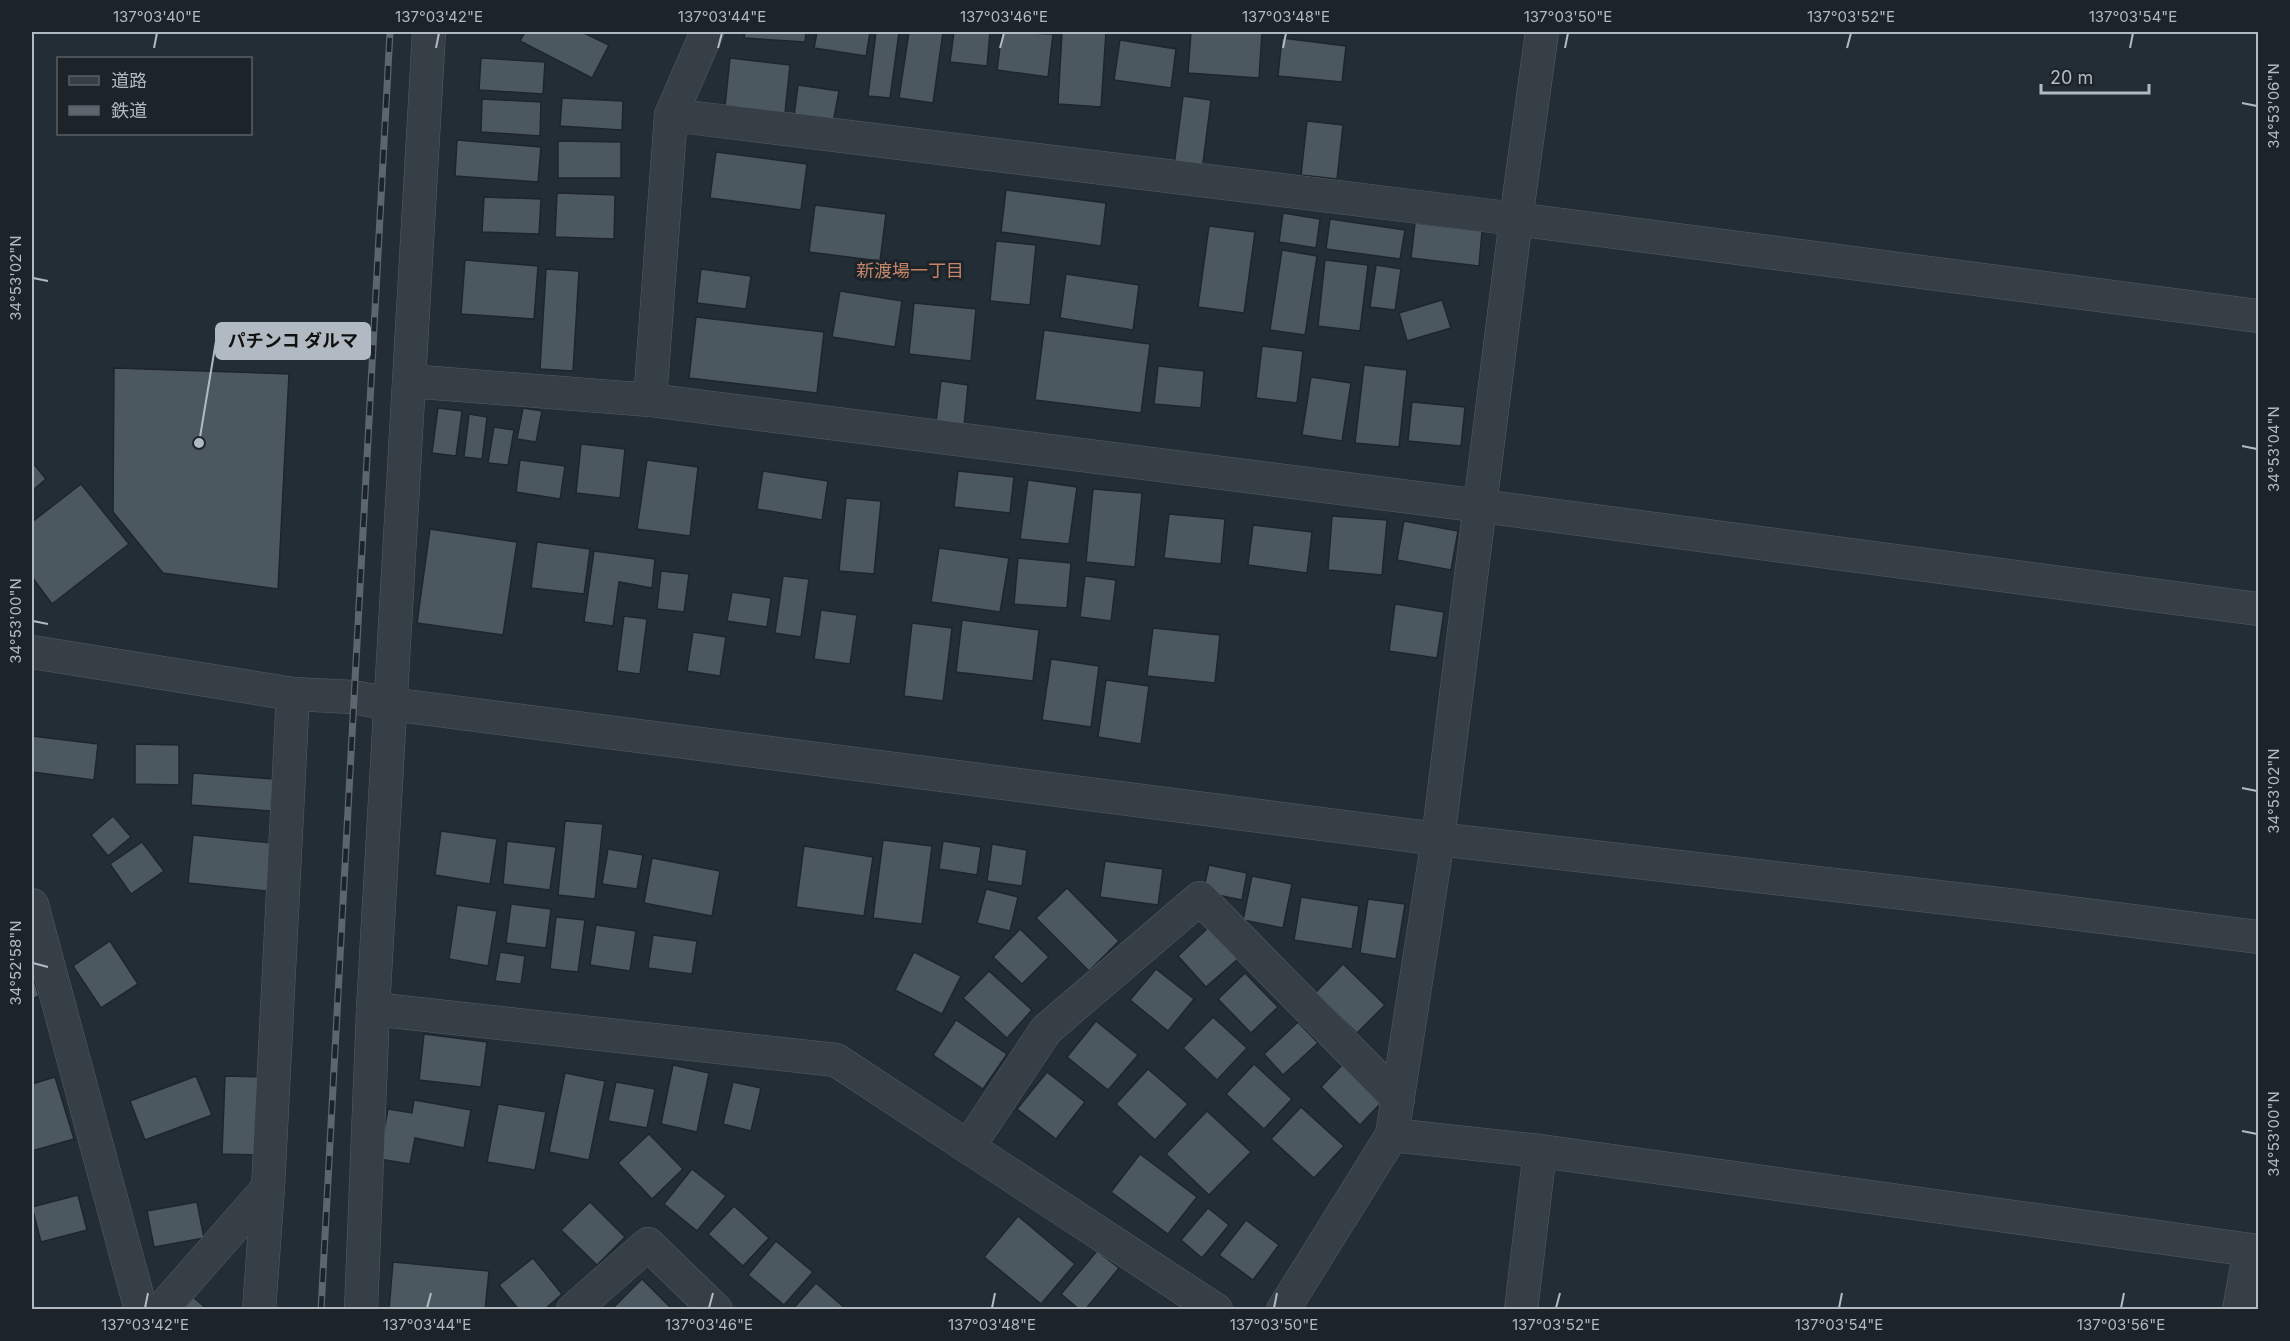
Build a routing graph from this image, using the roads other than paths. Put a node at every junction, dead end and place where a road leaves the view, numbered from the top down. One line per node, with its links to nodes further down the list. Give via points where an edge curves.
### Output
1 (429, 32): 7 (street)
2 (707, 32): 4 (street)
3 (1542, 32): 5 (street)
4 (671, 115): 5 (street); 8 (street)
5 (1516, 219): 6 (street); 9 (street)
6 (2259, 316)
7 (409, 381): 8 (street); 13 (street)
8 (650, 400): 9 (street)
9 (1481, 506): 10 (street); 14 (street)
10 (2259, 609)
11 (32, 652): 12 (street)
12 (293, 694): 13 (street, via 353,697); 22 (street)
13 (390, 704): 14 (street); 17 (street)
14 (1438, 838): 16 (street); 18 (street)
15 (32, 905): 24 (street)
16 (2259, 937)
17 (373, 1009): 20 (street, via 836,1060); 27 (street)
18 (1398, 1099): 19 (street); 20 (street, via 1200,898 1046,1030)
19 (1392, 1135): 21 (street); 31 (street)
20 (968, 1147): 30 (street)
21 (1540, 1151): 23 (street); 32 (street)
22 (268, 1188): 25 (street); 26 (street)
23 (2254, 1250): 33 (street)
24 (141, 1310)
25 (161, 1310)
26 (260, 1310)
27 (361, 1310)
28 (573, 1310): 29 (street, via 648,1244)
29 (716, 1310)
30 (1216, 1310)
31 (1283, 1310)
32 (1521, 1310)
33 (2239, 1310)

